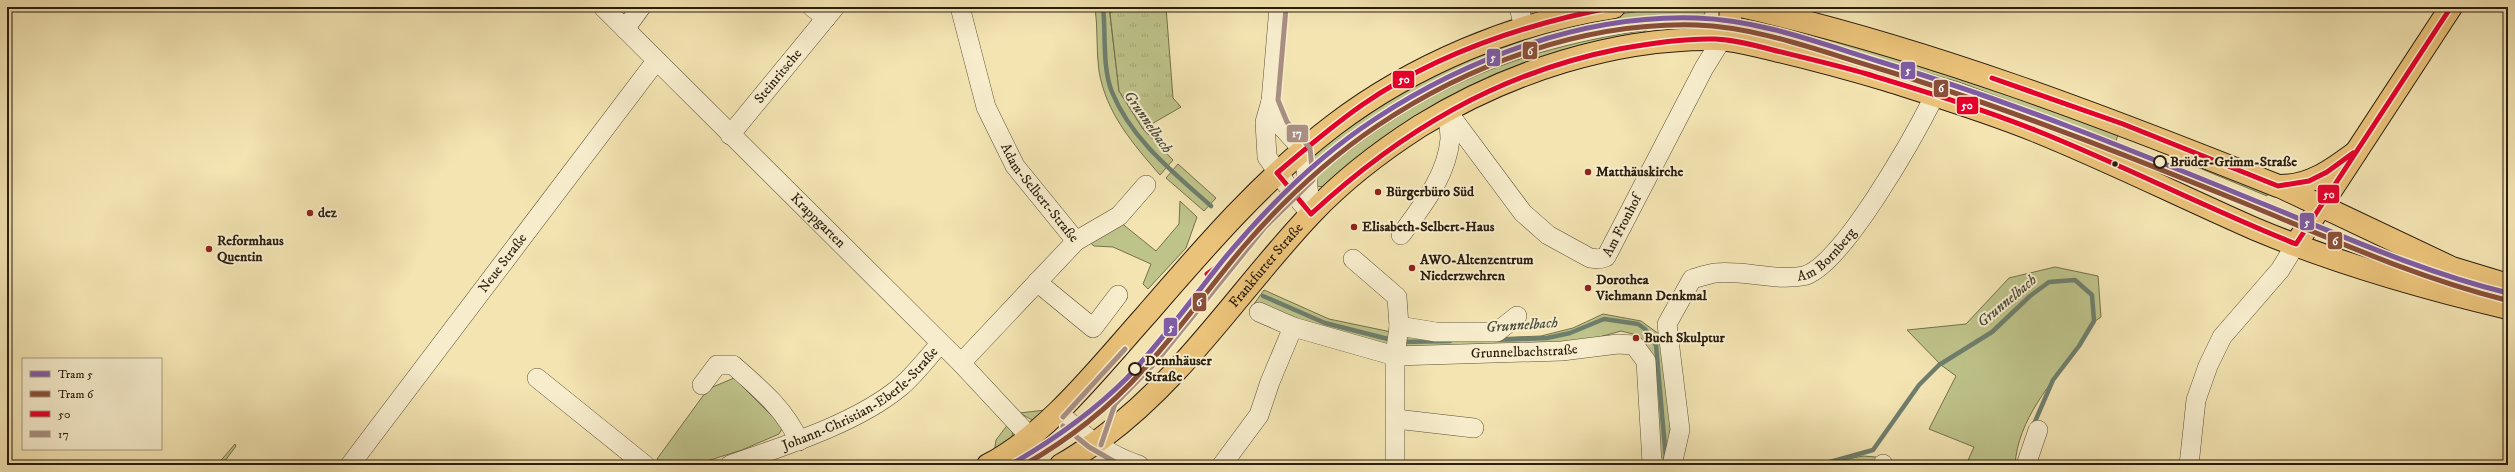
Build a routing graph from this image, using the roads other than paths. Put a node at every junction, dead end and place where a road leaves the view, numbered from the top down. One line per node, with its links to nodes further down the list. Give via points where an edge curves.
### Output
1 (603, 7): 12 (street, Krappgarten)
2 (640, 7): 12 (street)
3 (960, 7): 27 (street, Adam-Selbert-Straße, via 986,107 1014,166)
4 (1279, 7): 16 (street)
5 (1519, 7): 11 (street)
6 (1614, 7): 11 (main road)
7 (1731, 7): 13 (main road, via 1730,23)
8 (1745, 7): 23 (main road, via 1808,21 1962,67 2123,124)
9 (2451, 7): 20 (main road)
10 (824, 11): 18 (street, Steinritsche)
11 (1524, 28): 19 (main road, via 1485,41 1396,85 1334,125)
12 (625, 29): 14 (street, Krappgarten)
13 (1722, 39): 15 (main road, Frankfurter Straße, via 1823,61); 17 (main road, Frankfurter Straße, via 1679,40 1599,52 1561,62 1505,82); 17 (street, Am Fronhof, via 1704,68 1606,257 1599,259 1590,258 1548,235 1523,213)
14 (656, 61): 18 (street, Krappgarten); 50 (street, Neue Straße)
15 (1935, 95): 28 (main road, Frankfurter Straße, via 2037,131 2258,230); 36 (street, Am Bornberg, via 1922,121 1861,218 1836,252 1825,262 1804,276 1768,277 1716,273 1692,279)
16 (1271, 101): 19 (street, via 1281,126); 21 (street, via 1265,122 1267,157)
17 (1447, 110): 25 (main road, Frankfurter Straße, via 1362,167); 26 (street, via 1450,139 1433,193)
18 (730, 135): 39 (street, Krappgarten)
19 (1304, 150): 21 (main road); 25 (street)
20 (2356, 152): 23 (main road, via 2332,170 2308,182); 24 (main road)
21 (1278, 173): 25 (street); 43 (main road, via 1220,231)
22 (1146, 185): 27 (street, via 1119,216)
23 (2278, 186): 24 (main road)
24 (2321, 207): 28 (main road); 31 (main road, via 2452,268)
25 (1311, 214): 49 (main road, Frankfurter Straße, via 1168,381 1139,410)
26 (1401, 235)
27 (1076, 241): 30 (street, Adam-Selbert-Straße)
28 (2296, 244): 33 (main road, Frankfurter Straße, via 2346,263); 60 (street, via 2280,270 2222,337 2196,400)
29 (1353, 259): 38 (street, via 1397,297)
30 (1037, 282): 32 (street, via 1093,328); 40 (street, Adam-Selbert-Straße)
31 (2508, 285)
32 (1118, 296)
33 (2508, 308)
34 (1260, 312): 37 (street, Grunnelbachstraße)
35 (1517, 316): 38 (street, via 1497,332 1436,332)
36 (1667, 324): 58 (street, Grunnelbachstraße, via 1680,430)
37 (1293, 327): 38 (street, Grunnelbachstraße); 56 (street, via 1259,415)
38 (1397, 342): 44 (street); 58 (street, Grunnelbachstraße, via 1562,351 1618,344 1634,345 1646,361 1652,462)
39 (940, 344): 40 (street, Krappgarten); 48 (street, Johann-Christian-Eberle-Straße, via 899,388 883,399)
40 (960, 363): 47 (street, Krappgarten)
41 (537, 378): 51 (street)
42 (702, 386): 48 (street, via 717,365 733,365 771,399 791,422)
43 (1058, 412): 47 (main road); 49 (street)
44 (1396, 419): 45 (street); 57 (street)
45 (1474, 428)
46 (2038, 430): 59 (street)
47 (1030, 437): 53 (main road)
48 (799, 441): 52 (street, Johann-Christian-Eberle-Straße)
49 (1094, 443): 54 (main road, Frankfurter Straße, via 1077,457); 55 (street, via 1116,456)
50 (350, 465)
51 (645, 465)
52 (730, 465)
53 (988, 465)
54 (1061, 465)
55 (1139, 465)
56 (1222, 465)
57 (1394, 465)
58 (1667, 465)
59 (2026, 465)
60 (2189, 465)

